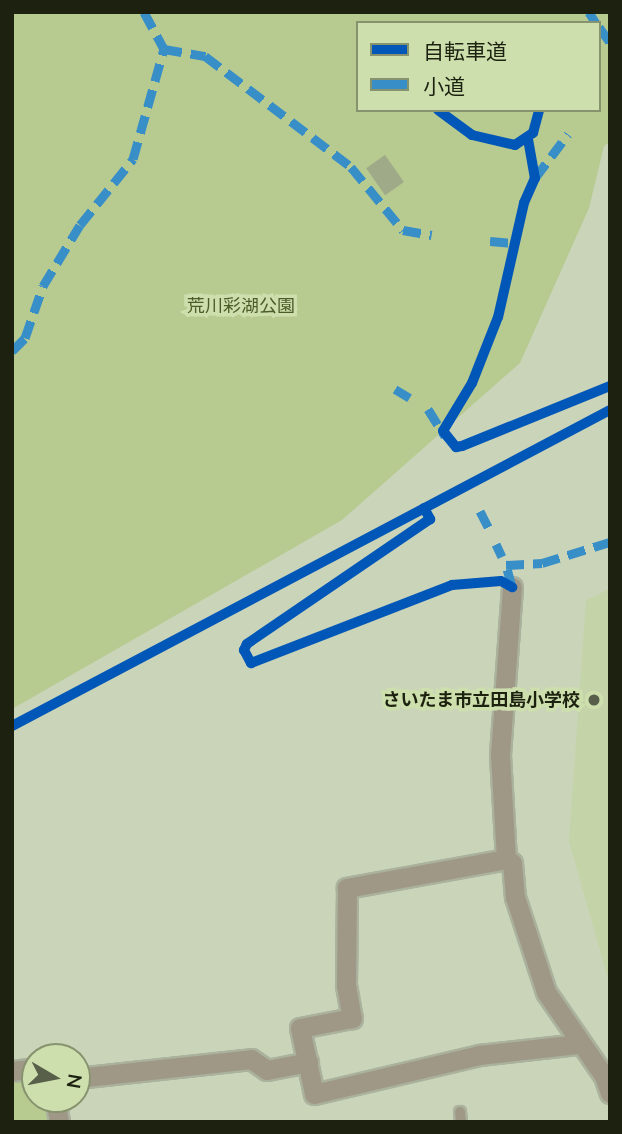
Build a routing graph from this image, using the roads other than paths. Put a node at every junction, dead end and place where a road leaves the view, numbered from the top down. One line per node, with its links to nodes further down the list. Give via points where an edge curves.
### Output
1 (512, 587): 2 (street, via 500,755)
2 (506, 859): 3 (street, via 512,863 515,897 546,992); 4 (street, via 347,888 346,985 352,1018 300,1028)
3 (579, 1044): 4 (street, via 479,1055 314,1094); 6 (street, via 604,1076)
4 (308, 1062): 5 (street, via 267,1070 251,1059)
5 (91, 1076)
6 (610, 1093)

